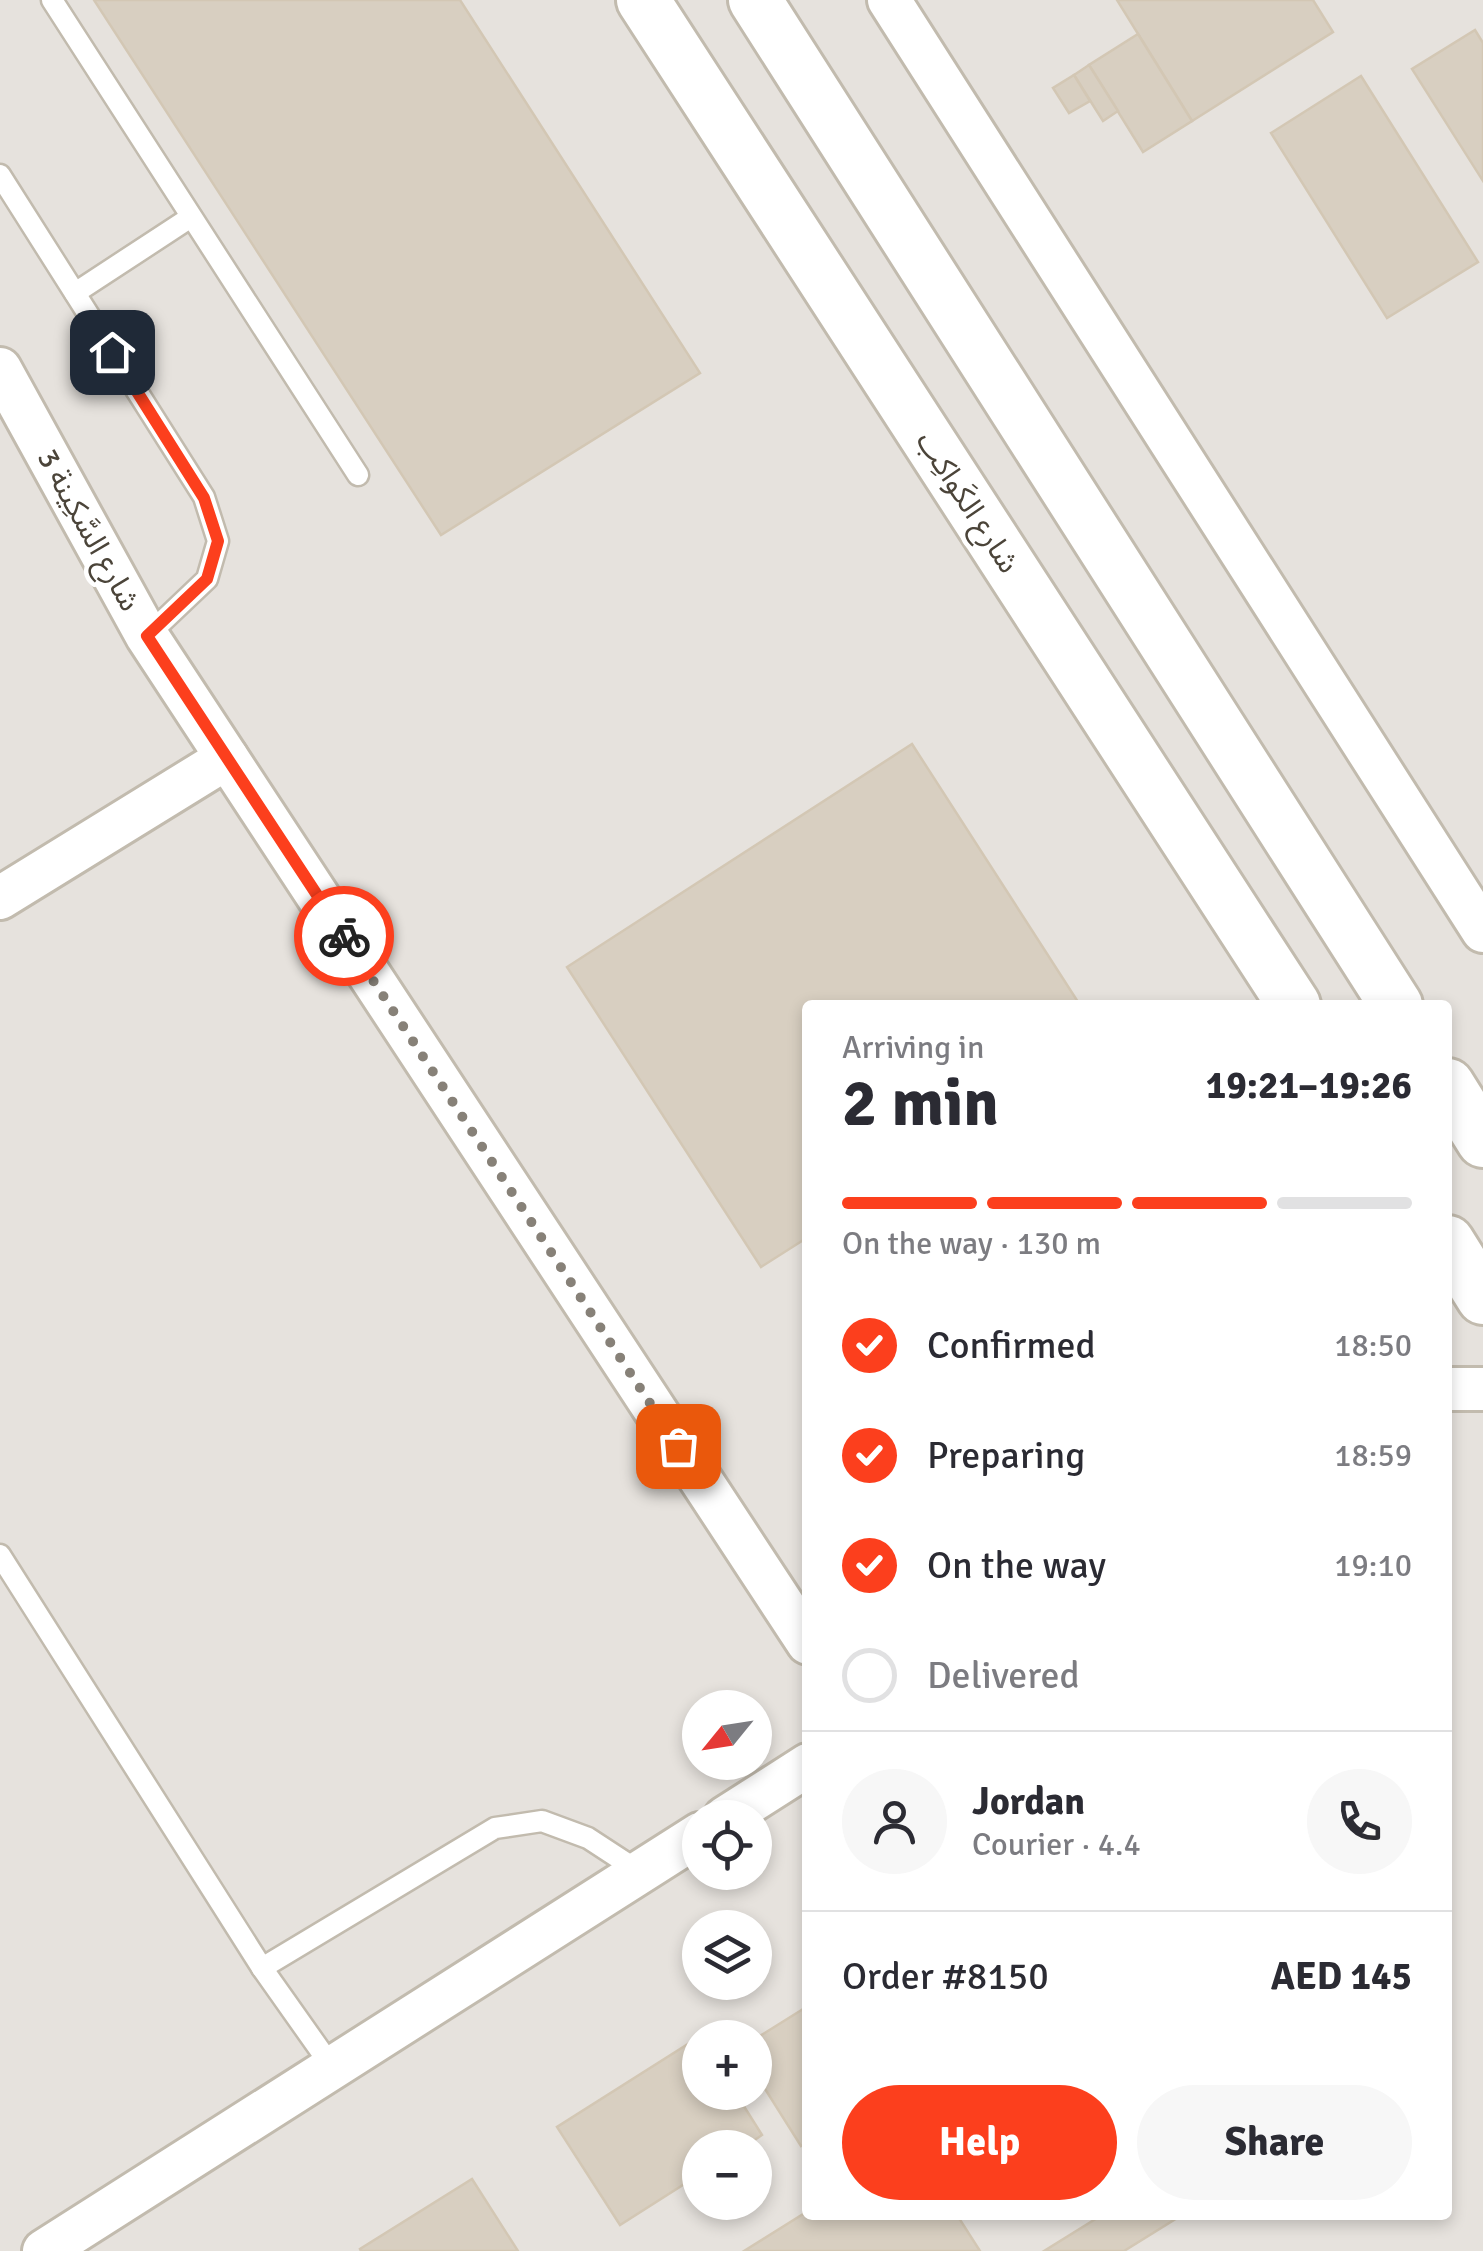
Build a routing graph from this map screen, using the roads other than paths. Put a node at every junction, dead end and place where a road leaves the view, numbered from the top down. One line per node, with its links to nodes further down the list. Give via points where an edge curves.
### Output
1 (52, 0): 6 (lane)
2 (643, 0): 14 (street, شارع الكَواكِب)
3 (755, 0): 15 (street)
4 (889, 0): 13 (street)
5 (0, 174): 7 (lane)
6 (191, 217): 7 (lane); 9 (lane)
7 (75, 294): 10 (lane, via 204,498 218,541 207,579)
8 (0, 369): 10 (street, شارع السَّكِينة 3)
9 (358, 476)
10 (147, 636): 11 (street, شارع السَّكِينة 3)
11 (227, 758): 12 (street); 23 (street, شارع السَّكِينة 3)
12 (0, 898)
13 (1483, 931)
14 (1291, 1000)
15 (1393, 1000)
16 (1452, 1091): 17 (street)
17 (1483, 1141)
18 (1452, 1266): 19 (street)
19 (1483, 1298)
20 (1452, 1389): 21 (street)
21 (1483, 1389)
22 (0, 1555): 28 (lane)
23 (802, 1634)
24 (802, 1769): 25 (street)
25 (754, 1800)
26 (682, 1845): 27 (street)
27 (640, 1872): 28 (lane, via 588,1838 542,1821 495,1828); 29 (street)
28 (262, 1968): 29 (lane)
29 (332, 2066): 30 (street)
30 (44, 2251)

